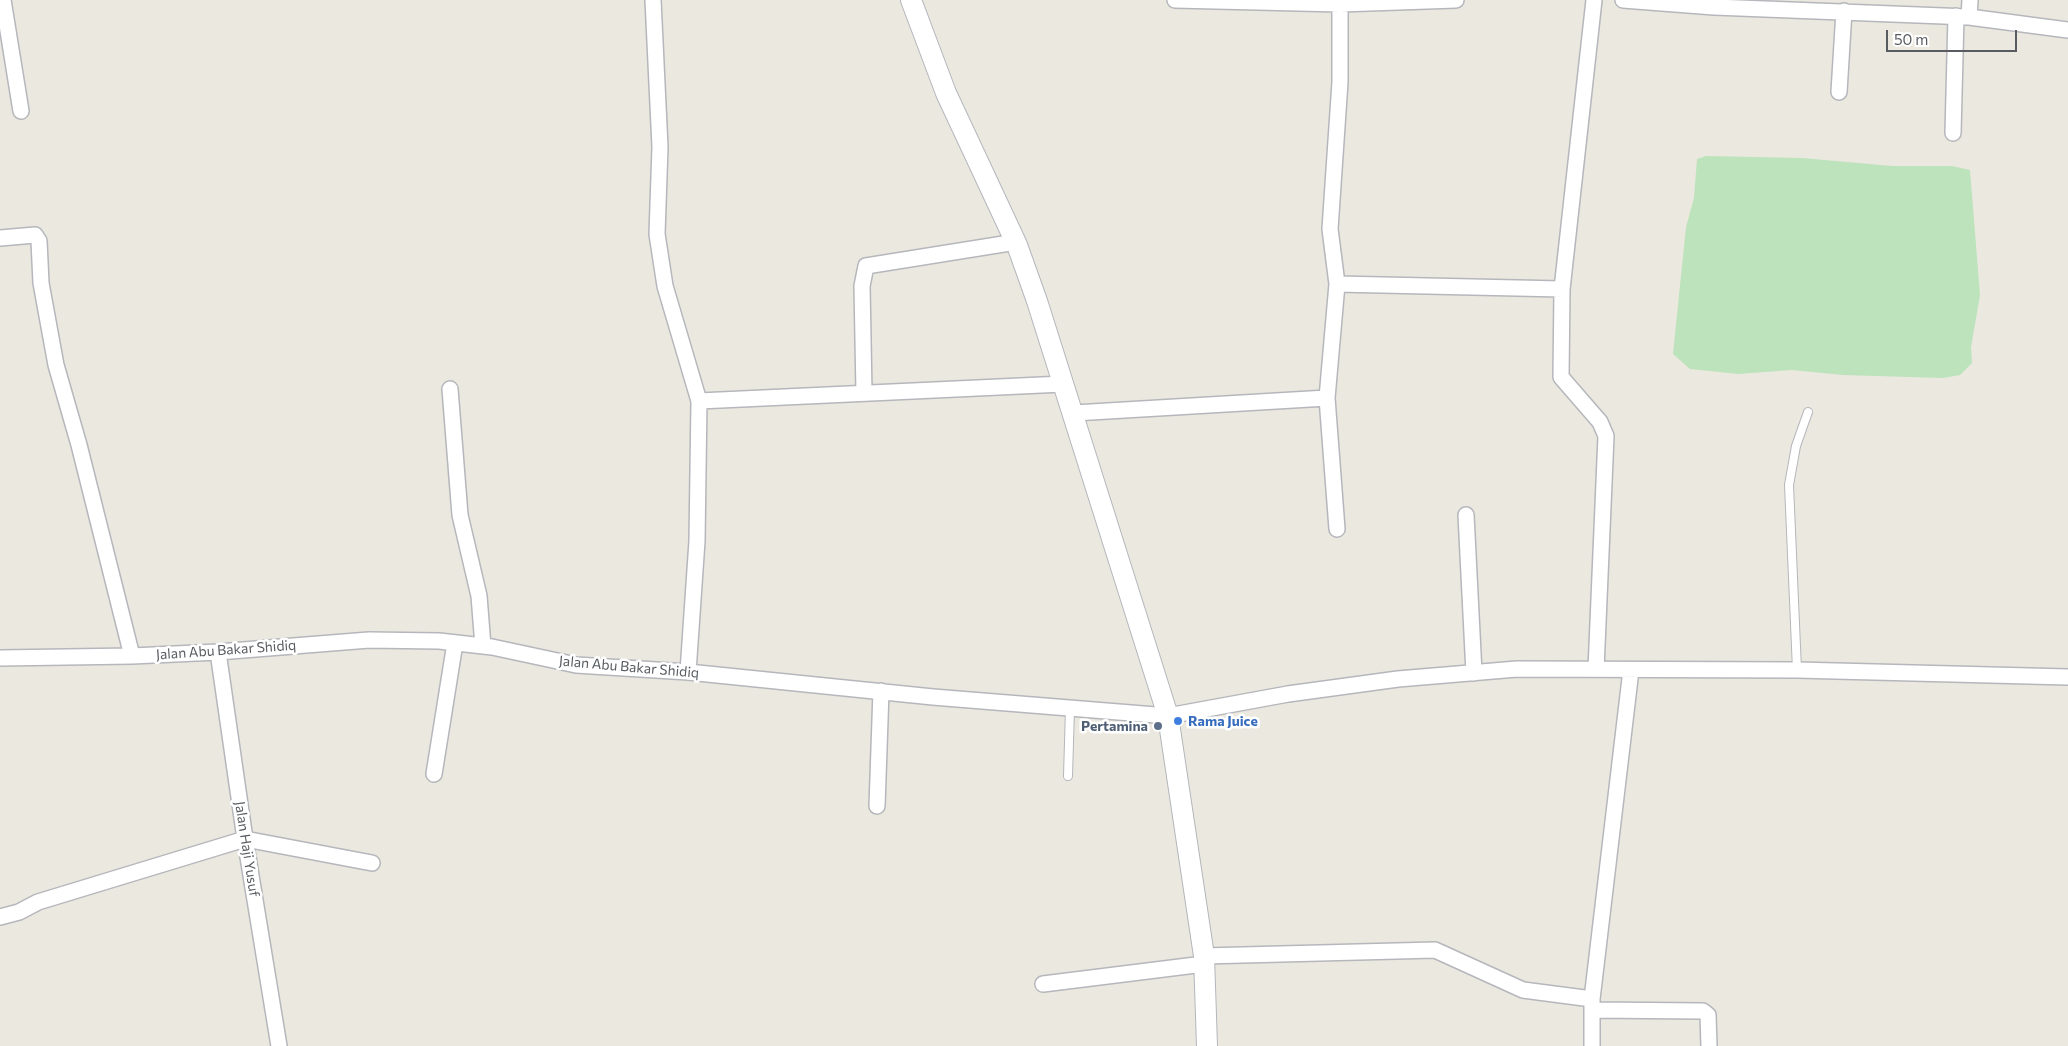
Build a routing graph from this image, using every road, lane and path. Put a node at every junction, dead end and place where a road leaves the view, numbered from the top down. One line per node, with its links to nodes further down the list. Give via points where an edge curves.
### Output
1 (3, 0): 18 (street)
2 (653, 0): 28 (street, via 660,137 657,234 665,286)
3 (911, 0): 21 (street, via 946,93)
4 (1175, 0): 9 (street)
5 (1456, 0): 10 (street)
6 (1594, 0): 23 (street)
7 (1623, 0): 12 (street)
8 (1970, 0): 15 (street)
9 (1214, 1): 11 (street)
10 (1404, 1): 11 (street)
11 (1340, 4): 22 (street, via 1340,82 1330,230)
12 (1714, 4): 13 (street)
13 (1796, 5): 14 (street)
14 (1844, 11): 15 (street); 17 (street)
15 (1962, 17): 16 (street); 19 (street)
16 (2068, 30)
17 (1839, 92)
18 (21, 111)
19 (1953, 132)
20 (0, 238): 36 (street, via 34,235 39,241 41,283 56,365)
21 (1016, 242): 24 (street); 26 (street, via 866,266 862,286)
22 (1337, 284): 23 (street); 27 (street)
23 (1562, 289): 38 (street, via 1561,377 1600,422 1606,436)
24 (1063, 384): 26 (street); 30 (street)
25 (450, 389): 34 (street, via 460,515 479,596)
26 (864, 393): 28 (street)
27 (1327, 398): 30 (street); 32 (street)
28 (699, 400): 41 (street, via 696,541)
29 (1808, 412): 40 (lane, via 1796,446 1789,485)
30 (1074, 413): 46 (street)
31 (1466, 515): 42 (street)
32 (1337, 529)
33 (455, 643): 34 (street, Jalan Abu Bakar Shidiq); 35 (street, Jalan Abu Bakar Shidiq, via 369,640); 47 (street)
34 (483, 646): 41 (street, Jalan Abu Bakar Shidiq, via 576,665)
35 (218, 652): 36 (street, Jalan Abu Bakar Shidiq); 50 (street, Jalan Haji Yusuf)
36 (132, 656): 37 (street, Jalan Abu Bakar Shidiq)
37 (0, 658)
38 (1596, 669): 39 (street, Jalan Abu Bakar Shidiq); 42 (street, Jalan Abu Bakar Shidiq, via 1517,669)
39 (1631, 670): 40 (street, Jalan Abu Bakar Shidiq); 55 (street)
40 (1797, 670): 43 (street, Jalan Abu Bakar Shidiq)
41 (688, 672): 44 (street, Jalan Abu Bakar Shidiq)
42 (1474, 673): 46 (street, Jalan Abu Bakar Shidiq, via 1398,679 1288,694)
43 (2068, 677)
44 (881, 691): 45 (street, Jalan Abu Bakar Shidiq); 49 (street)
45 (1070, 708): 46 (street, Jalan Abu Bakar Shidiq); 48 (lane)
46 (1168, 716): 53 (street)
47 (434, 774)
48 (1068, 776)
49 (877, 806)
50 (245, 839): 51 (street); 52 (street); 56 (street, Jalan Haji Yusuf)
51 (372, 863)
52 (0, 917)
53 (1204, 960): 54 (street); 55 (street, via 1435,950 1523,990); 57 (street)
54 (1043, 984)
55 (1592, 1004): 58 (street); 59 (street, via 1705,1011)
56 (279, 1046)
57 (1206, 1046)
58 (1592, 1046)
59 (1709, 1046)

